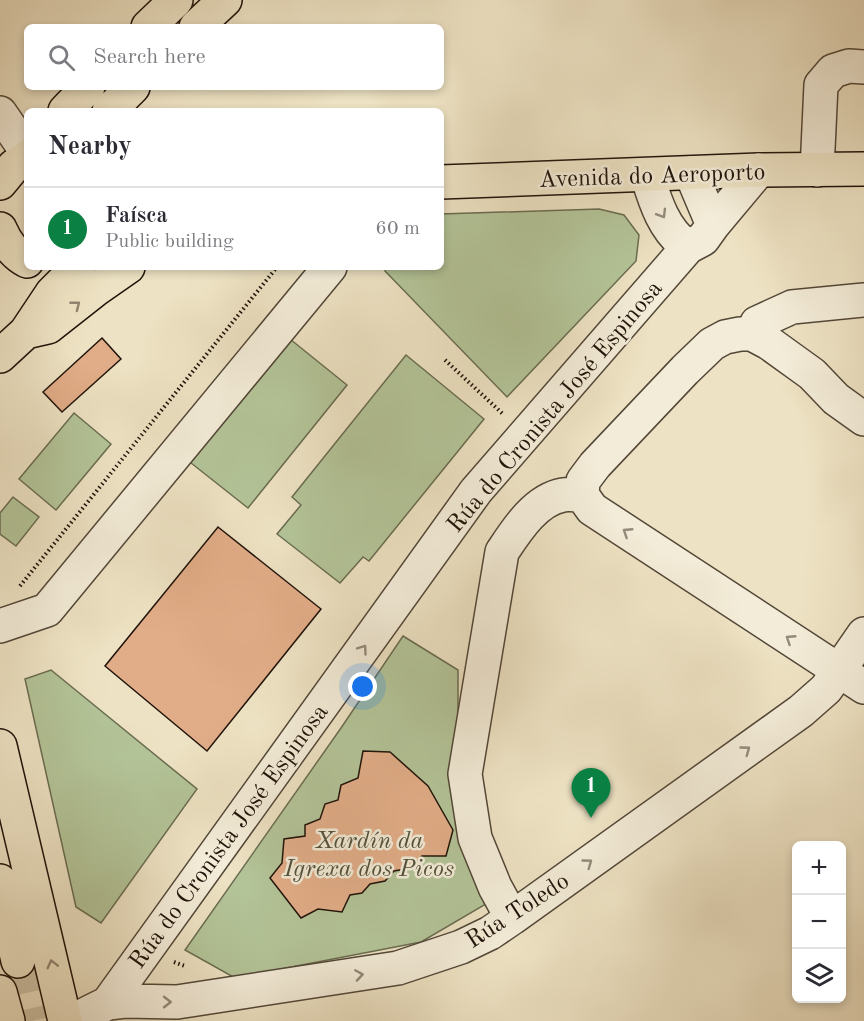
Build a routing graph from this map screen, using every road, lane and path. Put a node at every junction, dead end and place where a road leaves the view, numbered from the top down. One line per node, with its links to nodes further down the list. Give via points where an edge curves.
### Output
1 (176, 0): 3 (main road)
2 (225, 0): 4 (main road)
3 (151, 24)
4 (199, 24)
5 (864, 67): 14 (street, via 833,71 822,85)
6 (85, 90): 8 (main road)
7 (130, 90): 9 (main road)
8 (68, 108)
9 (112, 108)
10 (0, 113): 11 (street)
11 (24, 148)
12 (24, 159): 19 (main road)
13 (864, 169): 14 (main road, Avenida do Aeroporto)
14 (817, 170): 15 (main road, Avenida do Aeroporto)
15 (759, 171): 16 (main road, Avenida do Aeroporto); 20 (street, Rúa do Cronista José Espinosa)
16 (691, 173): 17 (main road, Avenida do Aeroporto); 20 (street)
17 (647, 175): 18 (main road, Avenida do Aeroporto); 22 (street, one-way to 22, via 656,204 673,233)
18 (444, 182)
19 (1, 185)
20 (713, 225): 22 (street, Rúa do Cronista José Espinosa, via 703,239)
21 (0, 229): 23 (main road, via 5,241)
22 (688, 247): 34 (street, Rúa do Cronista José Espinosa)
23 (24, 260)
24 (73, 270): 29 (main road)
25 (124, 270): 29 (main road, one-way to 25, via 48,327)
26 (275, 270): 36 (path)
27 (328, 270): 37 (street, via 47,609)
28 (864, 300): 30 (street, via 792,308 757,323)
29 (26, 332): 31 (main road)
30 (752, 334): 33 (street, via 812,374 836,399); 35 (street, via 725,337 712,344 595,465 583,481)
31 (0, 356)
32 (445, 360): 34 (path)
33 (864, 419)
34 (524, 434): 45 (street, Rúa do Cronista José Espinosa, one-way to 34, via 476,491)
35 (582, 495): 39 (street, one-way to 35, via 592,509); 42 (street, via 561,495 542,504 517,529 502,552 465,774 475,838)
36 (20, 587)
37 (0, 626)
38 (864, 634): 39 (street, Rúa Toledo)
39 (851, 679): 42 (street, Rúa Toledo, one-way to 39, via 801,711 826,689)
40 (0, 746): 47 (main road, one-way to 40)
41 (0, 881): 43 (main road)
42 (512, 918): 45 (street, Rúa Toledo, one-way to 42, via 177,1002 398,968 461,947)
43 (18, 961)
44 (0, 992): 46 (main road)
45 (108, 1003): 48 (street, Rúa Toledo)
46 (8, 1021)
47 (66, 1021)
48 (72, 1021)

